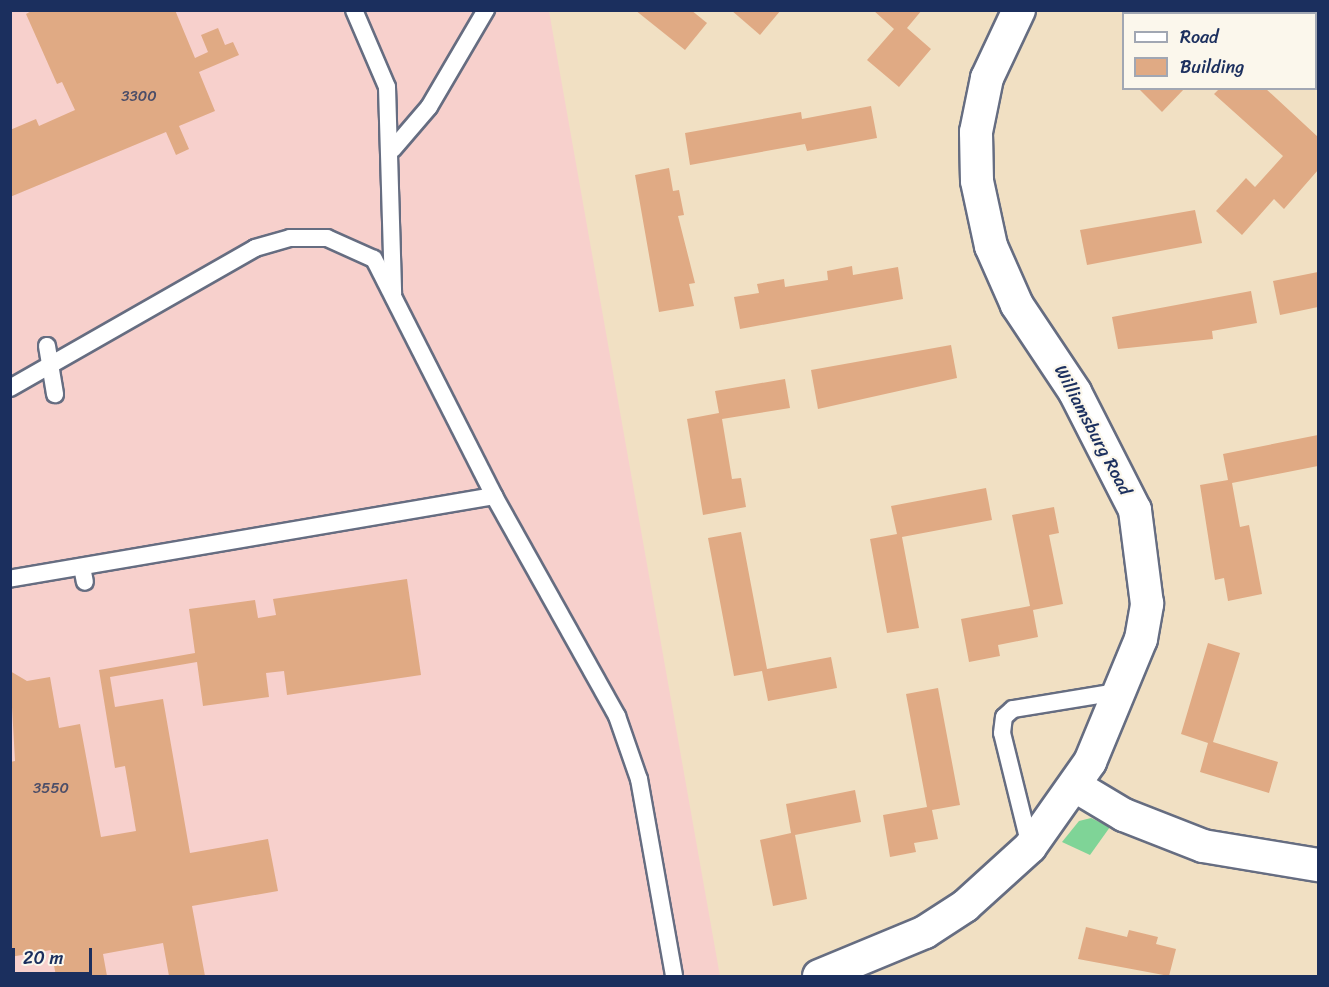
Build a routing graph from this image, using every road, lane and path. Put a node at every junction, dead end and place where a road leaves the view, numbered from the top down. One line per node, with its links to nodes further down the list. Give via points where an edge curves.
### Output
1 (354, 10): 4 (lane, via 387,87)
2 (486, 10): 4 (lane, via 429,107)
3 (1019, 10): 12 (street, Williamsburg Road, via 987,78 976,132 977,181 991,246 1017,305 1076,392 1135,510 1147,604)
4 (393, 149): 5 (lane)
5 (393, 297): 7 (lane, via 374,259 327,238 290,238 255,248); 10 (lane)
6 (47, 346): 7 (lane)
7 (51, 368): 8 (lane); 9 (lane)
8 (10, 388)
9 (55, 394)
10 (494, 496): 11 (lane, via 84,575); 16 (lane, via 617,716 639,779)
11 (10, 579)
12 (1124, 691): 13 (street, Williamsburg Road); 14 (lane, via 1012,709 1004,717 1002,733)
13 (1077, 787): 14 (street, Williamsburg Road); 15 (street, via 1124,814 1203,846)
14 (1030, 847): 17 (street, Williamsburg Road, via 965,906 925,932)
15 (1318, 865)
16 (674, 976)
17 (819, 976)

